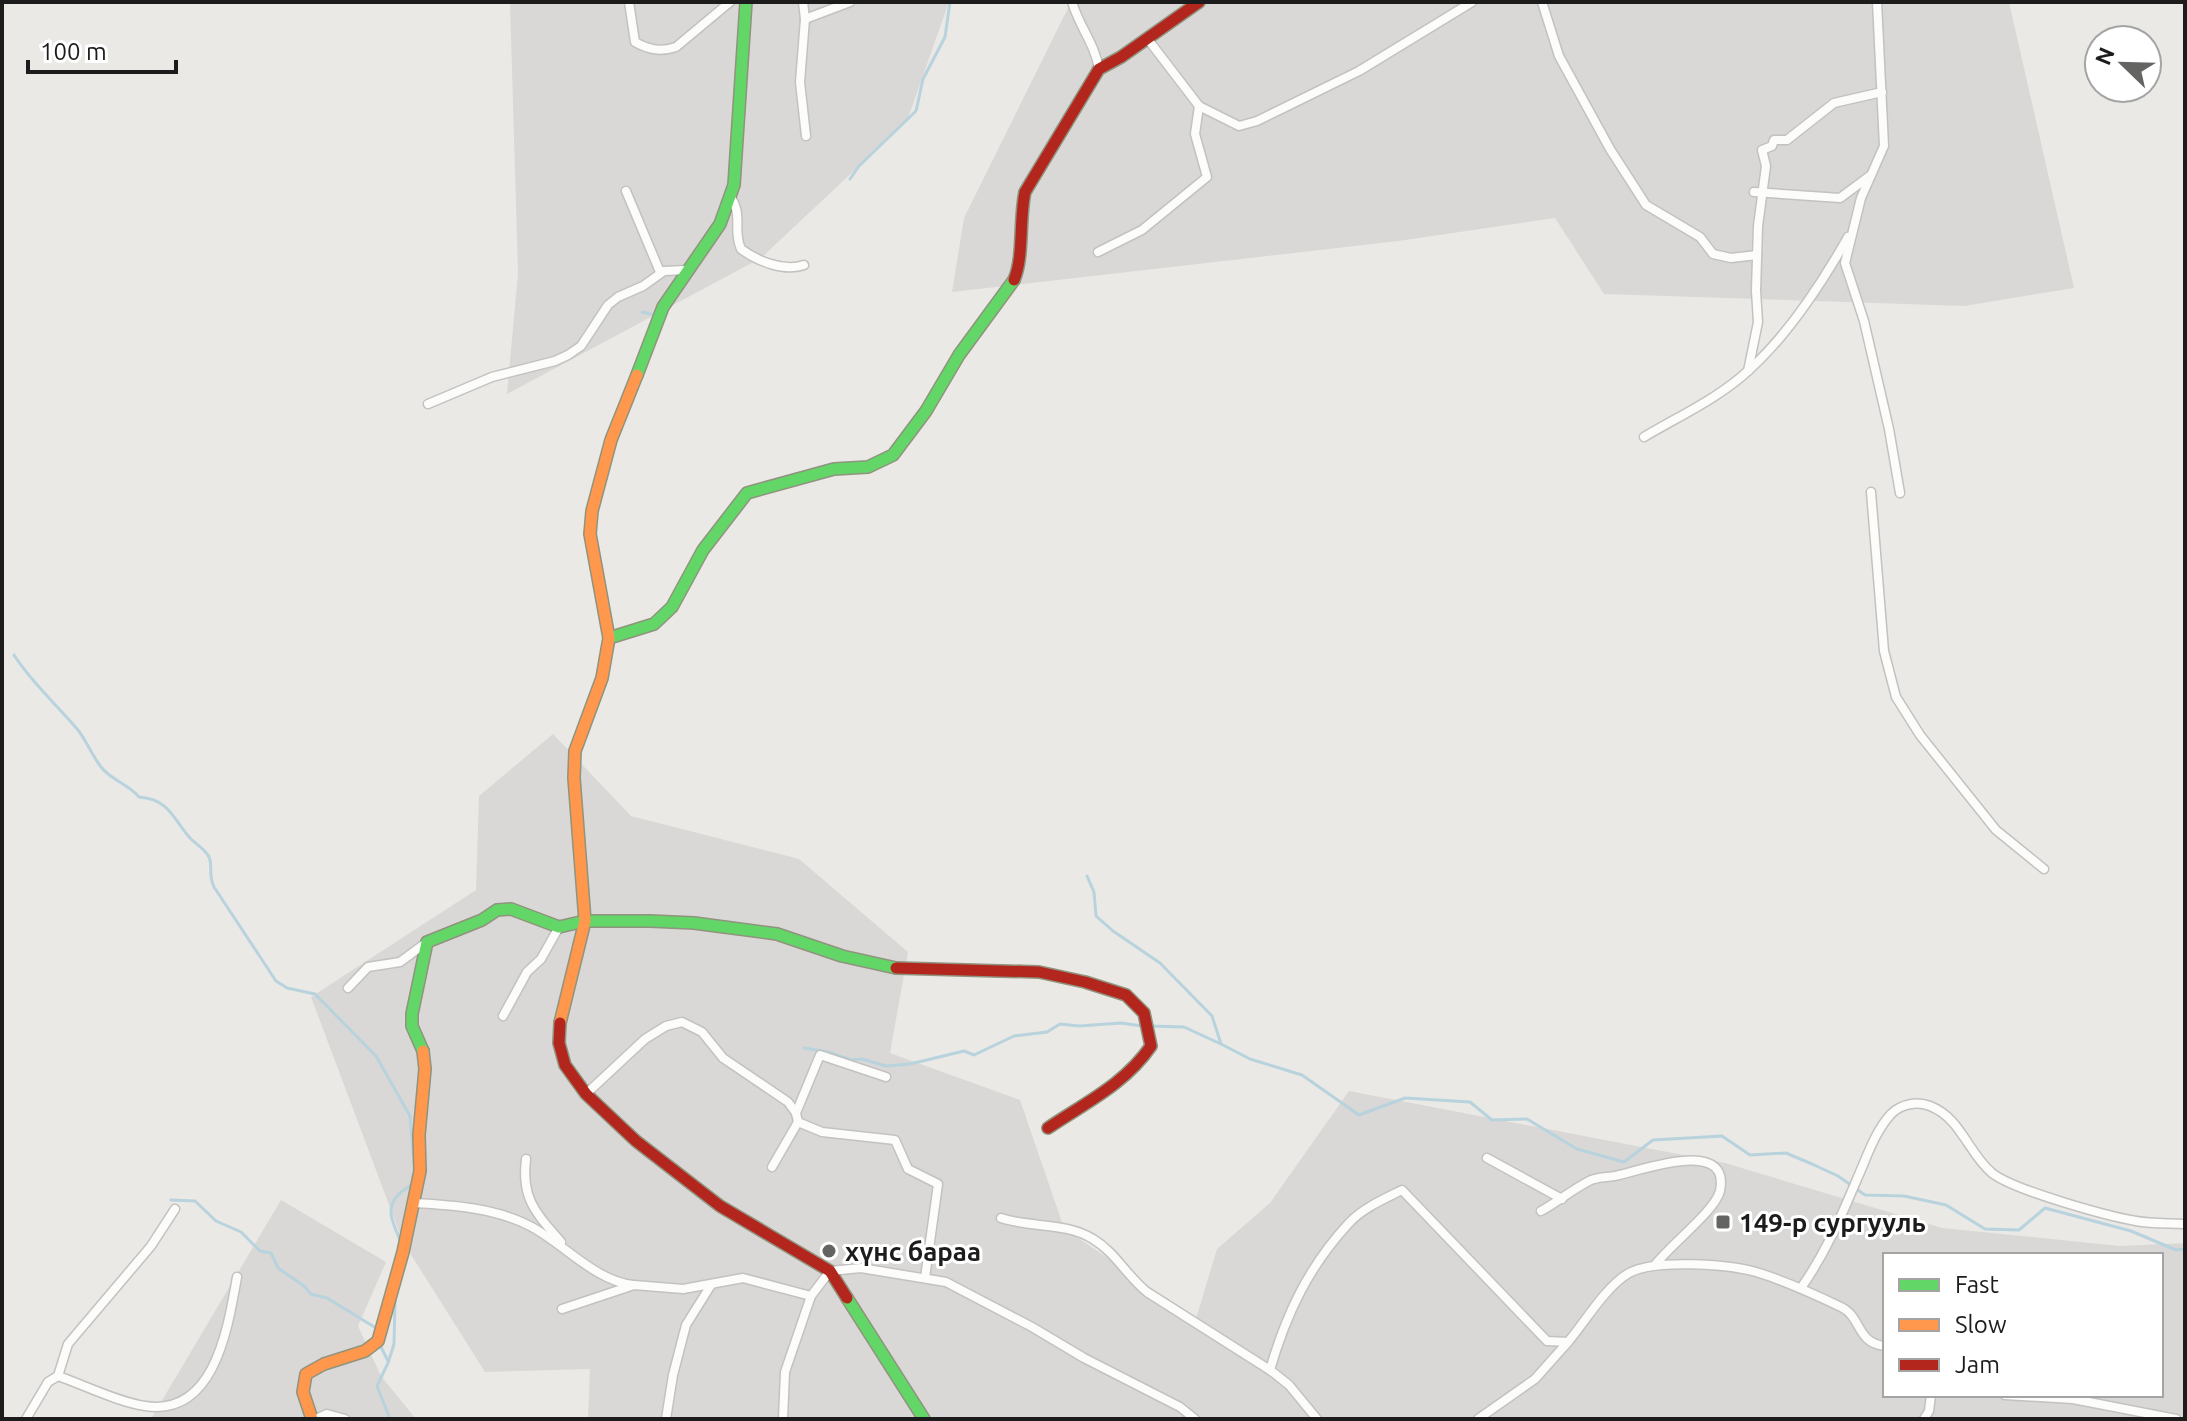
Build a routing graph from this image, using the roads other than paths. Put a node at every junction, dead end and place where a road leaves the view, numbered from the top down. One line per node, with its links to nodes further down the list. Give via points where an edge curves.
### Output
1 (629, 2): 2 (street, via 635,42 666,50)
2 (730, 2)
3 (746, 2): 20 (street)
4 (803, 2): 11 (street)
5 (850, 2): 11 (street)
6 (1072, 2): 13 (street)
7 (1199, 2): 12 (street)
8 (1472, 2): 15 (street, via 1359,71 1257,121 1239,126)
9 (1542, 2): 23 (street, via 1559,56 1646,205 1700,237 1713,254)
10 (1877, 2): 14 (street)
11 (805, 19): 16 (street, via 800,82)
12 (1149, 40): 13 (street); 15 (street)
13 (1099, 69): 32 (street, via 1025,192 1012,286 893,455 868,467 834,469 747,493 703,550 672,607 654,624)
14 (1882, 92): 17 (street, via 1884,146); 19 (street, via 1834,103 1787,140 1774,140 1762,150 1766,166)
15 (1199, 106): 22 (street, via 1195,134 1207,177 1142,230)
16 (806, 136)
17 (1871, 174): 19 (street, via 1840,198); 21 (street)
18 (626, 191): 26 (street)
19 (1758, 193): 23 (street)
20 (730, 196): 24 (street, via 739,210 741,249 786,267); 25 (street, via 720,224)
21 (1852, 230): 27 (street, via 1828,272); 31 (street, via 1845,263 1864,321)
22 (1098, 252)
23 (1757, 255): 27 (street, via 1758,322)
24 (804, 265)
25 (686, 270): 26 (street); 32 (street, via 663,307 637,370 592,511 590,534)
26 (660, 272): 28 (street, via 611,302 575,351)
27 (1748, 371): 29 (street)
28 (428, 404)
29 (1644, 437)
30 (1871, 492): 33 (street, via 1884,651 1896,697 1996,830)
31 (1900, 493)
32 (609, 638): 34 (street, via 602,678 575,751)
33 (2044, 869)
34 (585, 921): 35 (street); 40 (street, via 560,1019 559,1043 565,1065); 42 (street, via 694,923 777,934 901,969 1039,972 1126,995 1144,1013 1151,1046 1124,1077)
35 (559, 927): 36 (street, via 511,909 497,910); 38 (street)
36 (427, 942): 37 (street, via 400,962 368,967); 47 (street, via 412,1014 425,1069)
37 (348, 988)
38 (503, 1016)
39 (886, 1077): 41 (street, via 820,1055)
40 (586, 1094): 41 (street, via 645,1039 682,1022 702,1032 723,1058 788,1102); 54 (street, via 720,1206)
41 (797, 1117): 45 (street); 56 (street, via 822,1132 895,1140 908,1169 938,1184)
42 (1048, 1128)
43 (1487, 1158): 46 (street)
44 (526, 1159): 52 (street, via 525,1191 532,1206)
45 (772, 1167)
46 (1562, 1199): 49 (street); 53 (street, via 1591,1180 1657,1164 1707,1161 1720,1178 1714,1204)
47 (414, 1203): 52 (street, via 500,1214 527,1224); 71 (street, via 378,1341 306,1374 303,1392)
48 (175, 1209): 65 (street, via 151,1246 68,1344)
49 (1541, 1211)
50 (1001, 1218): 64 (street, via 1058,1226 1093,1239 1147,1292)
51 (2185, 1224): 59 (street, via 2136,1221 2001,1179 1980,1160 1954,1122 1930,1106 1906,1105 1885,1121 1819,1262)
52 (573, 1254): 57 (street)
53 (1655, 1265): 59 (street, via 1753,1271); 62 (street, via 1617,1281)
54 (830, 1271): 56 (street, via 861,1268); 60 (street); 75 (street)
55 (237, 1277): 68 (street, via 214,1367 191,1396)
56 (925, 1278): 76 (street, via 946,1282)
57 (634, 1285): 58 (street); 61 (street)
58 (711, 1285): 60 (street, via 743,1278); 73 (street, via 686,1325)
59 (1801, 1288): 63 (street, via 1844,1308 1861,1334)
60 (811, 1296): 74 (street, via 785,1372)
61 (562, 1309)
62 (1568, 1342): 64 (street, via 1547,1341 1402,1190 1350,1222 1304,1280); 78 (street, via 1535,1379)
63 (1883, 1346)
64 (1270, 1370): 77 (street)
65 (58, 1376): 68 (street, via 143,1406); 69 (street, via 48,1382)
66 (1931, 1397): 79 (street)
67 (2039, 1397): 80 (street)
68 (165, 1407): 70 (street)
69 (26, 1419)
70 (165, 1419)
71 (314, 1419): 72 (street, via 327,1414)
72 (345, 1419)
73 (666, 1419)
74 (783, 1419)
75 (924, 1419)
76 (1195, 1419)
77 (1317, 1419)
78 (1478, 1419)
79 (1924, 1419)
80 (2176, 1419)

